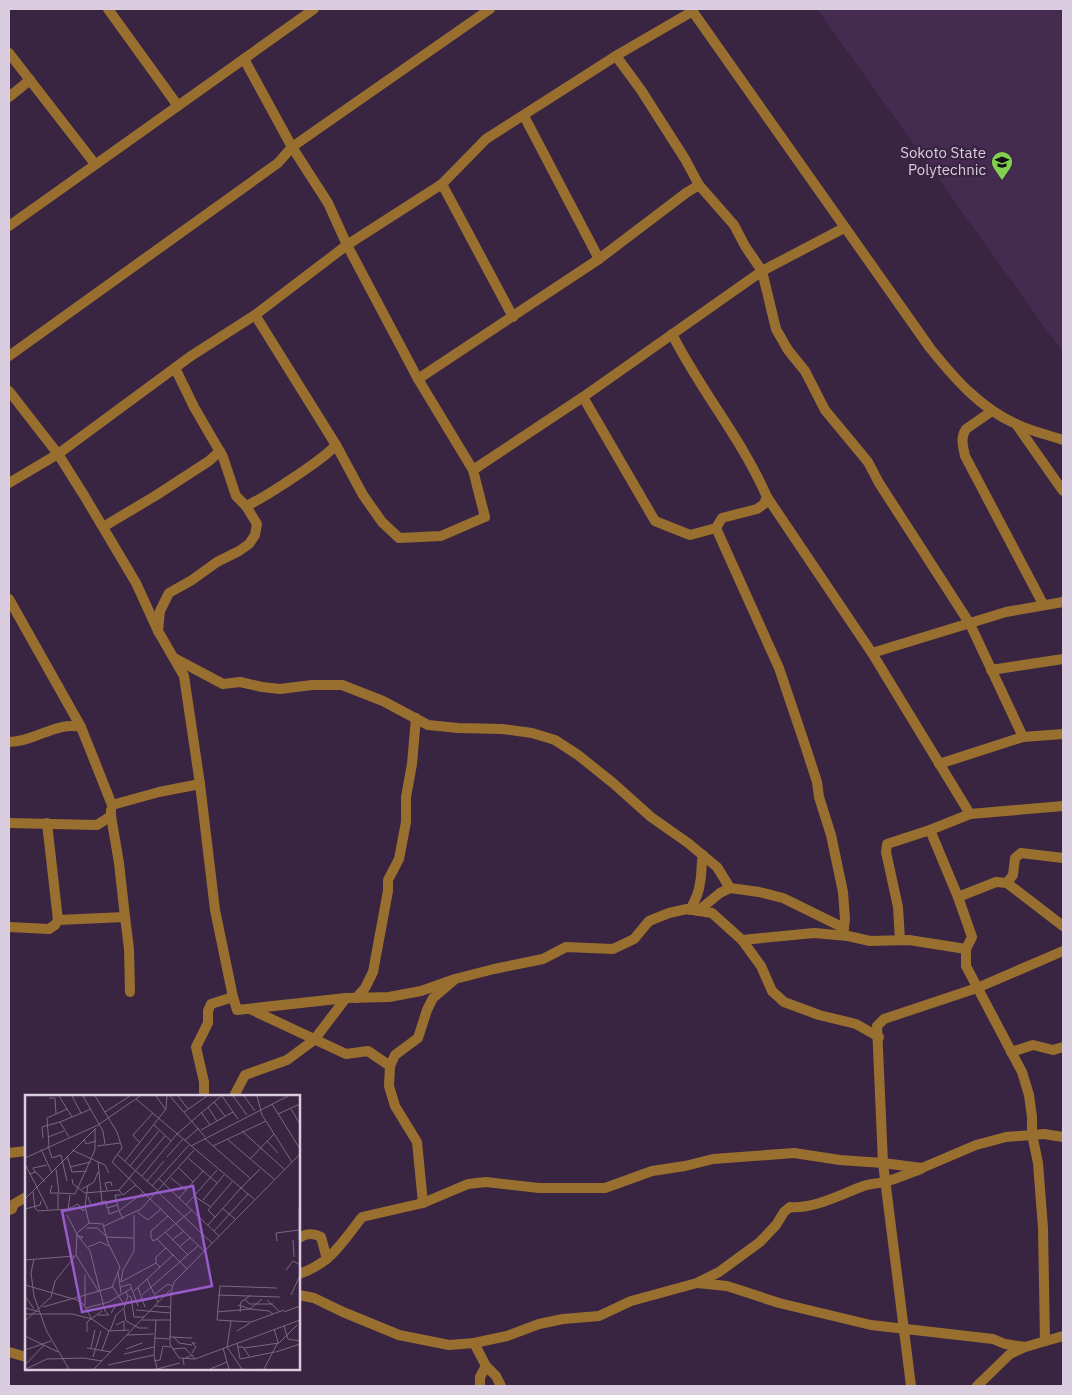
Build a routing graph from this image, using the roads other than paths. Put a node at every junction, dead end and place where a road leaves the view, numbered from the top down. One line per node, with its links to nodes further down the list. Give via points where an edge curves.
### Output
1 (314, 9): 7 (street)
2 (490, 9): 12 (street)
3 (110, 10): 10 (street)
4 (695, 10): 6 (street); 17 (street)
5 (9, 53): 8 (street)
6 (616, 56): 11 (street); 15 (street, via 685,158)
7 (244, 58): 10 (street); 12 (street)
8 (30, 80): 9 (street); 13 (street)
9 (9, 97)
10 (178, 106): 13 (street)
11 (524, 116): 14 (street, via 486,139); 19 (street)
12 (292, 147): 18 (street, via 328,203); 24 (street, via 278,163)
13 (95, 164): 16 (street)
14 (442, 184): 18 (street); 22 (street)
15 (699, 185): 19 (street); 20 (street, via 734,225)
16 (9, 225)
17 (844, 227): 20 (street); 29 (street, via 930,348 957,381)
18 (348, 245): 21 (street); 26 (street)
19 (599, 259): 22 (street)
20 (762, 271): 23 (street); 45 (street, via 776,329 788,350 805,371 825,410 868,462)
21 (255, 315): 25 (street); 32 (street)
22 (513, 317): 26 (street)
23 (672, 334): 28 (street); 38 (street, via 685,360 752,464)
24 (9, 356)
25 (175, 368): 33 (street); 34 (street)
26 (418, 379): 35 (street)
27 (9, 391): 34 (street)
28 (583, 397): 35 (street); 41 (street, via 655,521 690,535)
29 (992, 411): 30 (street); 44 (street, via 963,434 965,456)
30 (1016, 424): 31 (street); 37 (street)
31 (1063, 440)
32 (336, 445): 35 (street, via 363,495 382,522 399,538 441,536 485,517); 39 (street, via 327,455 266,497)
33 (220, 451): 39 (street, via 236,496); 40 (street)
34 (58, 454): 36 (street); 40 (street)
35 (473, 470)
36 (9, 483)
37 (1063, 491)
38 (767, 497): 41 (street, via 757,509 722,518); 47 (street)
39 (246, 506): 46 (street, via 257,524 253,540 169,593 160,611)
40 (103, 527): 46 (street, via 136,583)
41 (716, 528): 75 (street, via 779,668 817,782 843,892)
42 (9, 600): 52 (street)
43 (1063, 602): 44 (street)
44 (1043, 604): 45 (street)
45 (970, 624): 47 (street); 50 (street)
46 (158, 632): 48 (street)
47 (872, 653): 56 (street)
48 (174, 658): 51 (street, via 223,684 240,682 280,689 342,684); 57 (street, via 184,676)
49 (1063, 660): 50 (street)
50 (991, 670): 54 (street)
51 (416, 718): 65 (street, via 428,725 502,729 555,740); 84 (street, via 403,842 399,859 388,880 373,972 365,988)
52 (81, 726): 55 (street, via 71,724 30,739); 58 (street)
53 (1063, 734): 54 (street)
54 (1023, 736): 56 (street)
55 (9, 742)
56 (939, 764): 60 (street)
57 (200, 784): 58 (street); 83 (street, via 215,910)
58 (112, 804): 61 (street)
59 (1063, 806): 60 (street)
60 (970, 814): 64 (street)
61 (111, 816): 63 (street, via 97,825); 71 (street)
62 (9, 823): 63 (street)
63 (47, 823): 72 (street)
64 (930, 830): 69 (street); 77 (street, via 886,846 898,907)
65 (703, 855): 68 (street, via 717,867); 70 (street)
66 (1063, 858): 67 (street, via 1021,853)
67 (1007, 883): 69 (street, via 996,882); 73 (street)
68 (730, 888): 70 (street); 75 (street, via 783,898)
69 (958, 897): 78 (street, via 972,937)
70 (694, 911): 76 (street, via 712,913); 80 (street, via 669,913 649,921 634,939 613,949 566,947 543,960)
71 (125, 917): 72 (street); 82 (street)
72 (58, 920): 74 (street, via 49,928)
73 (1063, 926)
74 (9, 927)
75 (844, 932): 76 (street); 77 (street, via 870,941)
76 (742, 940): 86 (street, via 761,966 772,991 784,1002 856,1024)
77 (900, 940): 78 (street)
78 (966, 949): 81 (street, via 966,966)
79 (1063, 951): 81 (street)
80 (455, 979): 84 (street, via 421,991 389,997); 90 (street, via 433,998 418,1038 396,1055)
81 (977, 988): 86 (street, via 884,1019 877,1026); 89 (street)
82 (130, 992)
83 (233, 997): 85 (street, via 238,1010); 91 (street, via 211,1004 208,1023 196,1047)
84 (351, 998): 85 (street); 87 (street)
85 (249, 1009): 87 (street)
86 (879, 1037): 97 (street)
87 (314, 1040): 90 (street, via 346,1054 368,1051); 92 (street, via 287,1060 245,1075)
88 (1063, 1047): 89 (street, via 1053,1050 1033,1045)
89 (1011, 1052): 93 (street, via 1029,1095)
90 (390, 1066): 101 (street, via 389,1086 396,1106 417,1142)
91 (204, 1095)
92 (235, 1095)
93 (1032, 1134): 94 (street); 98 (street, via 976,1145); 110 (street, via 1038,1163 1043,1228)
94 (1063, 1137)
95 (25, 1151): 96 (street)
96 (9, 1153)
97 (884, 1163): 98 (street); 99 (street); 101 (street, via 794,1153 713,1159 652,1171 605,1188 539,1188 486,1182 468,1184)
98 (922, 1168): 99 (street)
99 (887, 1182): 106 (street, via 862,1186 822,1202 790,1207 760,1242 719,1272); 108 (street)
100 (25, 1198): 102 (street)
101 (423, 1203): 104 (street, via 362,1217 339,1248)
102 (9, 1210)
103 (300, 1238): 104 (street, via 315,1234 321,1237)
104 (327, 1258): 105 (street, via 316,1268)
105 (300, 1274)
106 (697, 1283): 108 (street, via 727,1286 779,1303); 111 (street, via 631,1301 599,1316 539,1324 507,1336)
107 (300, 1295): 111 (street, via 314,1298 399,1335 449,1345)
108 (904, 1330): 112 (street, via 993,1339); 118 (street)
109 (1063, 1336): 110 (street)
110 (1045, 1341): 112 (street)
111 (474, 1343): 115 (street)
112 (1025, 1347): 119 (street, via 1010,1354)
113 (9, 1352): 114 (street)
114 (25, 1357)
115 (486, 1366): 116 (street, via 480,1376); 117 (street)
116 (480, 1386)
117 (500, 1386)
118 (911, 1386)
119 (977, 1386)

